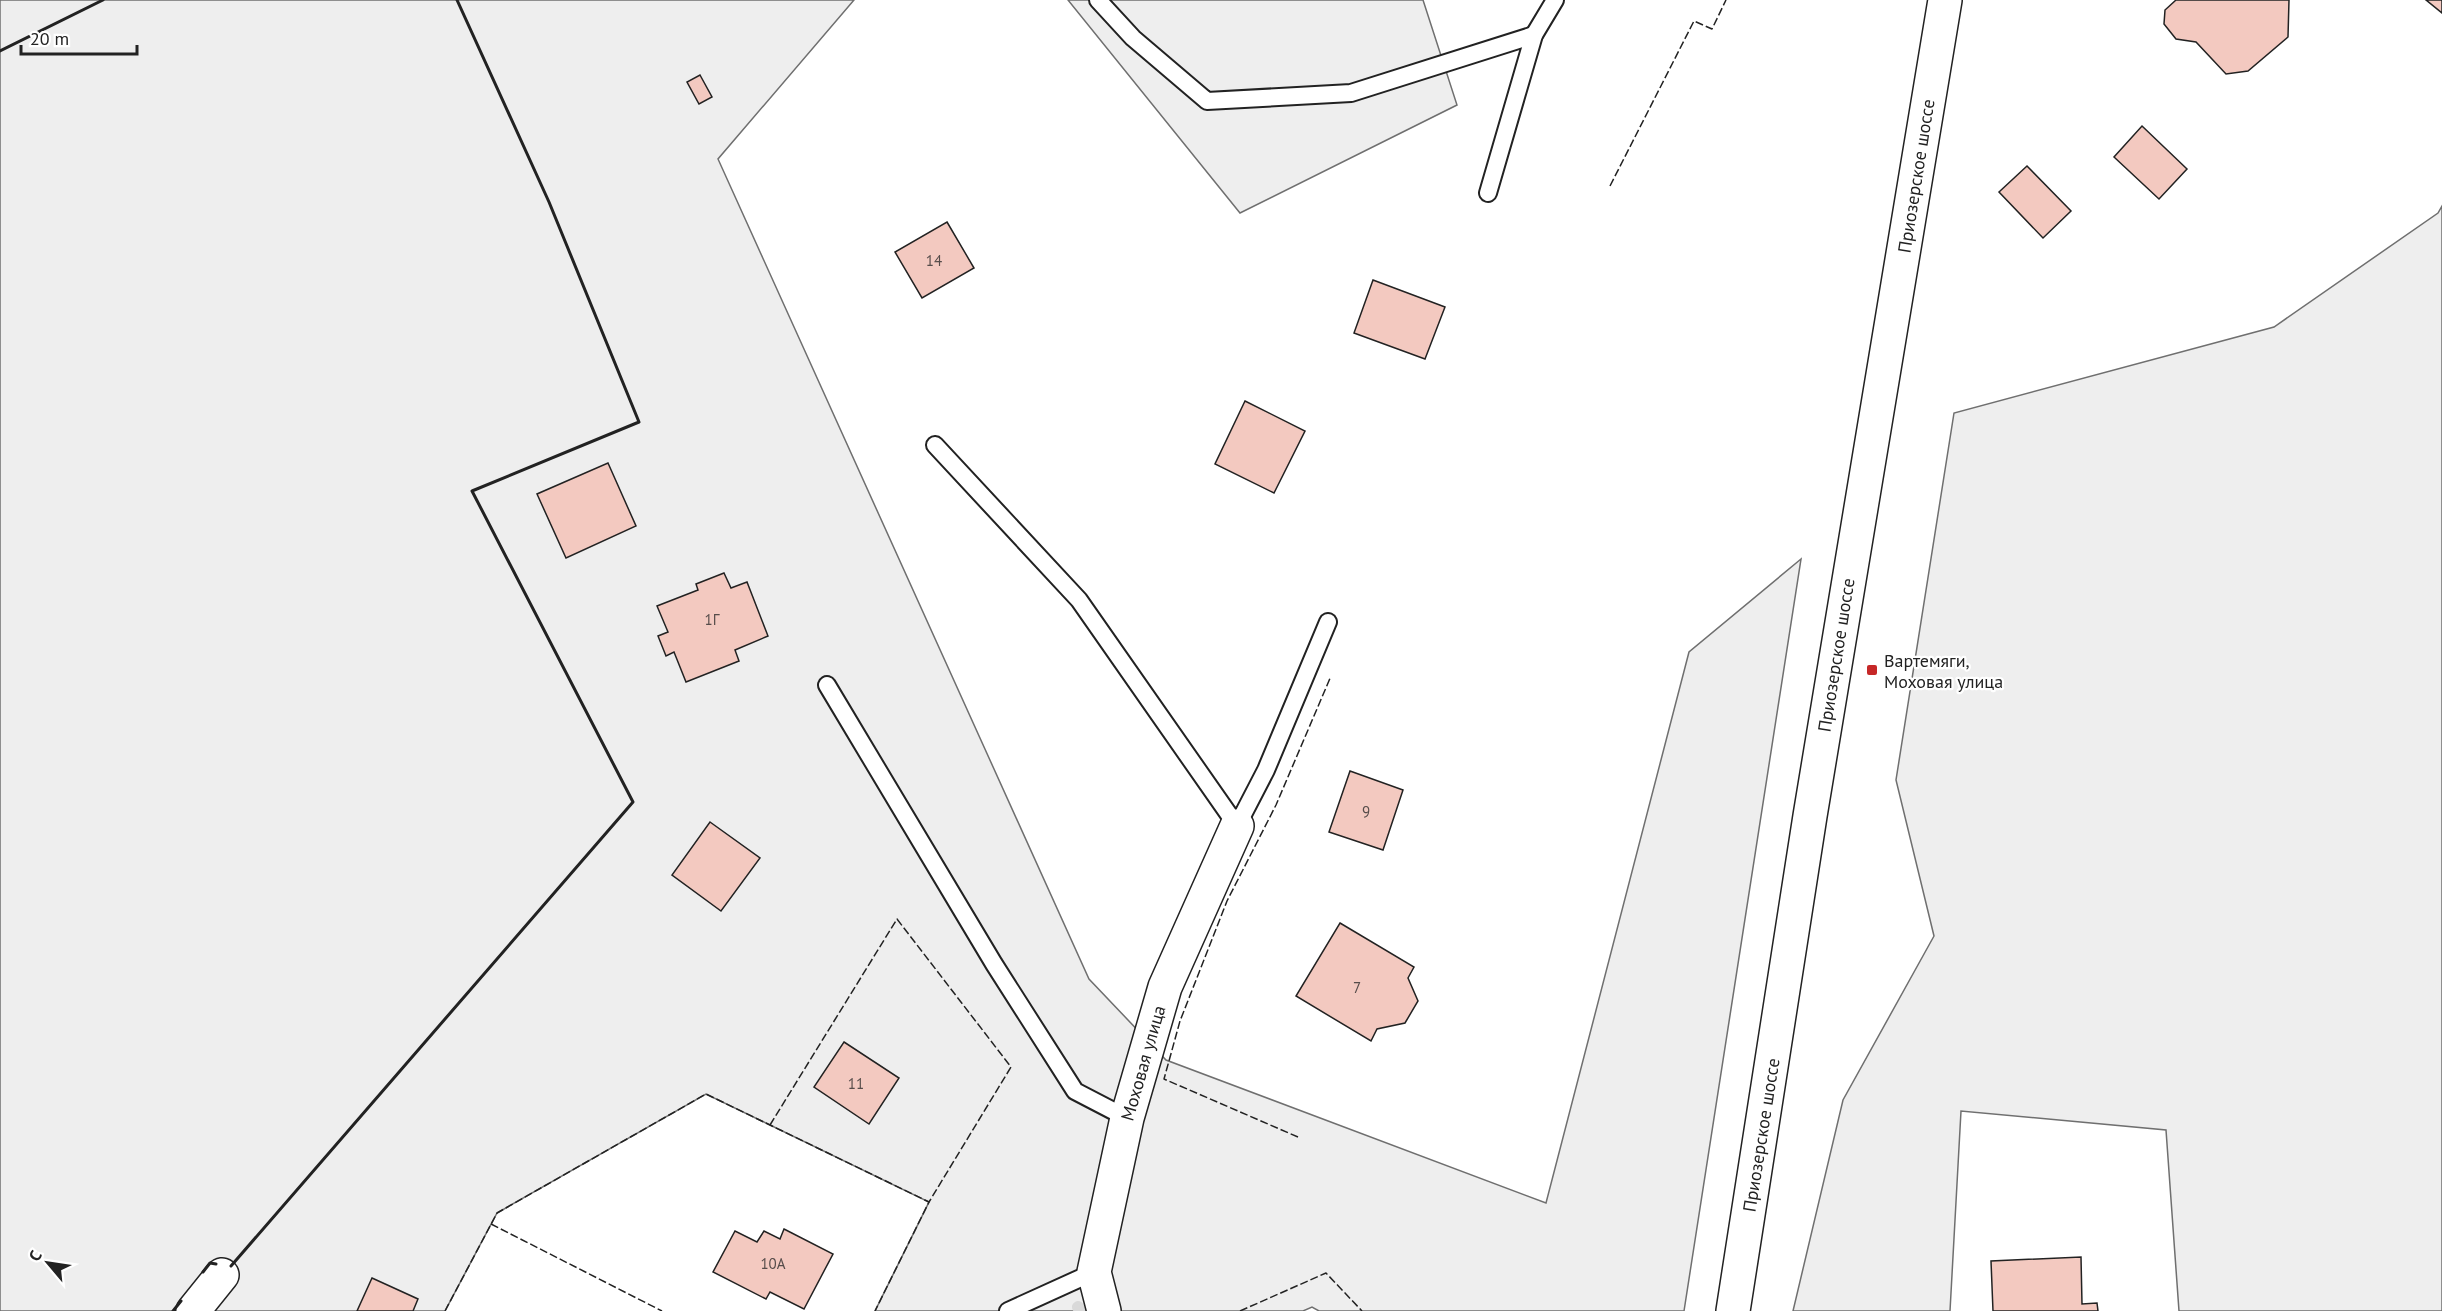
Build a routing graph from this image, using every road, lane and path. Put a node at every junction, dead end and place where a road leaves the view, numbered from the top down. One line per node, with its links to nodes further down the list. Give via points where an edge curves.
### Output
1 (1098, 0): 4 (lane, via 1133,38 1207,101 1351,93)
2 (1555, 0): 4 (lane)
3 (1945, 0): 16 (main road, Приозерское шоссе, via 1810,816)
4 (1534, 35): 5 (lane)
5 (1488, 193)
6 (935, 445): 9 (lane, via 1079,600)
7 (1328, 622): 9 (lane, via 1266,770)
8 (827, 685): 10 (lane, via 1075,1091)
9 (1238, 826): 10 (main road, Моховая улица, via 1165,987)
10 (1127, 1118): 11 (main road, Моховая улица)
11 (1094, 1272): 14 (lane); 15 (main road, Моховая улица)
12 (222, 1275): 13 (main road)
13 (193, 1311)
14 (1008, 1311)
15 (1104, 1311)
16 (1733, 1311)

